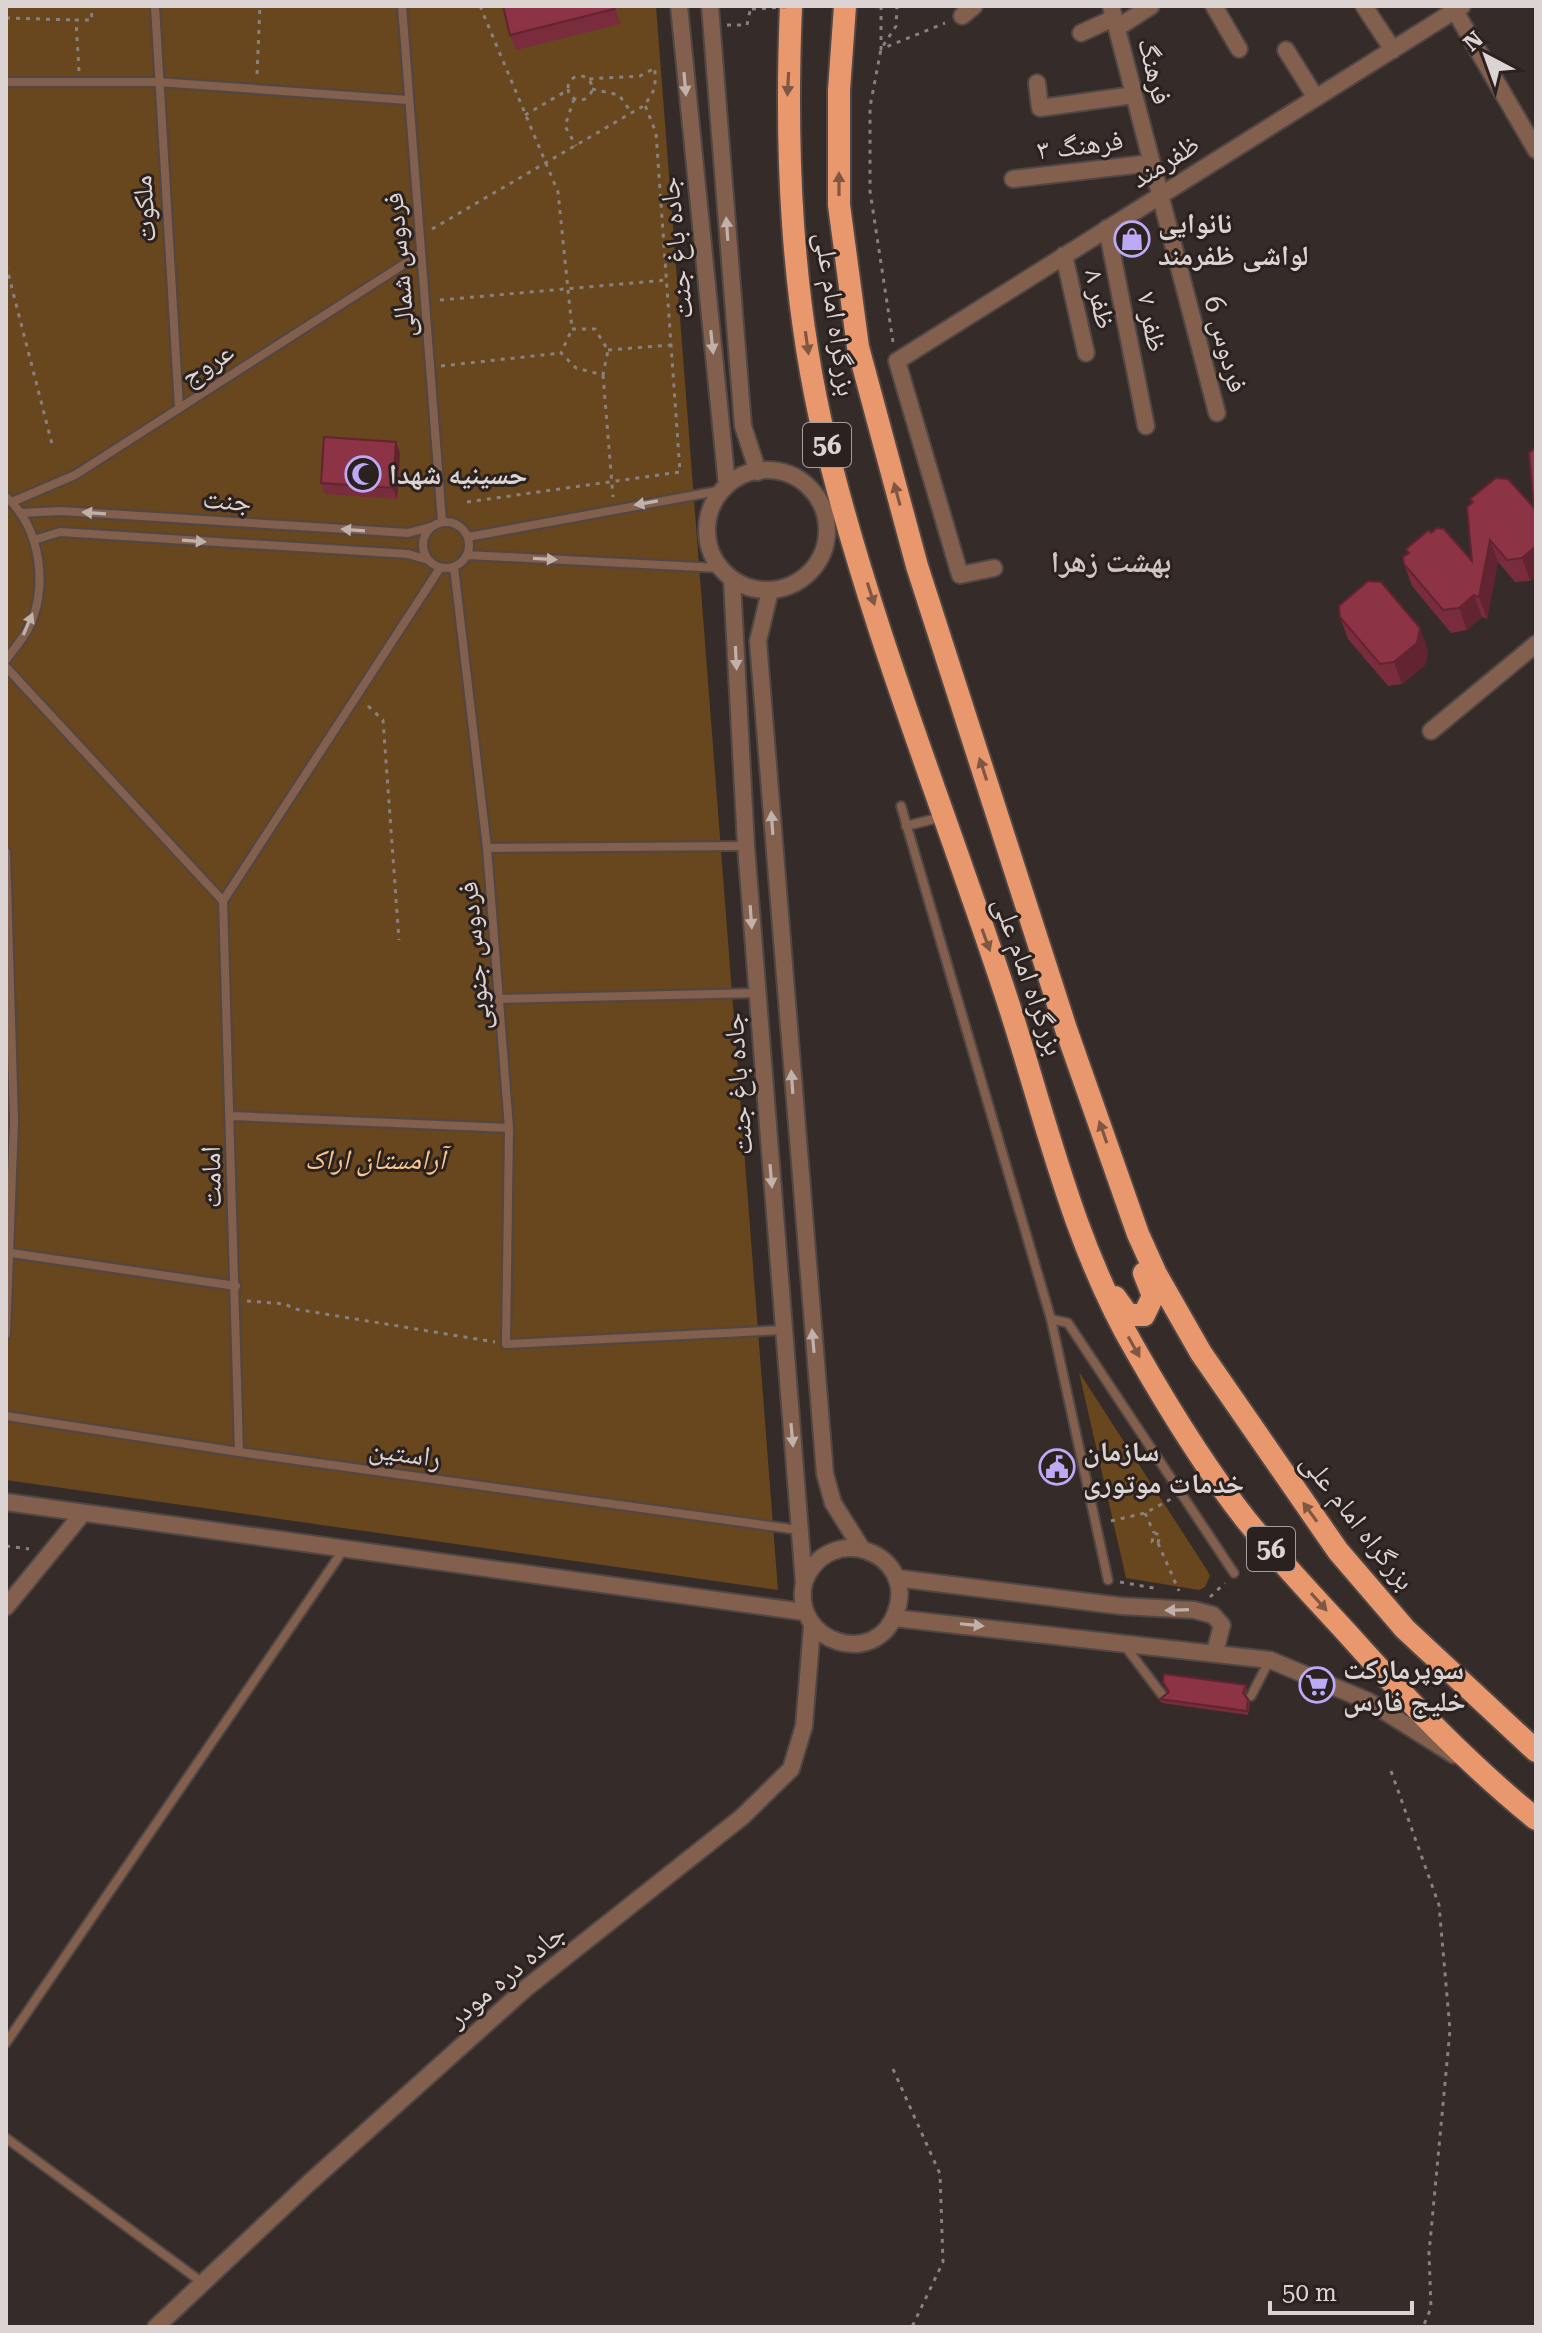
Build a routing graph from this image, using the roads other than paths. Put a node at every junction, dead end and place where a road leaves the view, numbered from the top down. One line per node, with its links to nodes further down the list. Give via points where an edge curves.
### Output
1 (155, 6): 17 (lane, ملکوت)
2 (402, 6): 21 (lane, فردوس شمالی)
3 (679, 6): 34 (street, جاده باغ جنت, one-way to 34)
4 (710, 6): 33 (street, جاده باغ جنت, one-way to 4, via 743,426)
5 (791, 6): 54 (highway, بزرگراه امام علی / 56, one-way to 54, via 787,99 793,240 809,356 849,524)
6 (845, 6): 68 (highway, بزرگراه امام علی / 56, one-way to 6, via 917,566 858,347 839,205)
7 (1151, 6): 11 (street)
8 (1214, 6): 13 (street)
9 (1364, 6): 15 (street)
10 (1459, 8): 15 (street, ظفرمند); 22 (street)
11 (1114, 17): 12 (street); 19 (street, فرهنگ)
12 (1081, 33)
13 (1239, 49)
14 (1286, 50): 20 (street)
15 (1393, 50): 20 (street, ظفرمند)
16 (6, 82): 17 (lane)
17 (158, 82): 21 (lane); 30 (lane, ملکوت)
18 (1037, 83): 19 (street, via 1040,108)
19 (1134, 95): 23 (street, فرهنگ)
20 (1316, 98): 25 (street, ظفرمند)
21 (408, 100): 27 (lane, فردوس شمالی)
22 (1536, 150)
23 (1152, 163): 24 (street, فرهنگ ۳); 25 (street, فرهنگ)
24 (1013, 179)
25 (1160, 195): 26 (street, ظفرمند); 31 (street, فردوس 6)
26 (1107, 228): 28 (street, ظفرمند); 32 (street, ظفر ۷)
27 (420, 254): 30 (lane, عروج); 37 (lane, فردوس شمالی)
28 (1064, 255): 29 (street, ظفر ۸); 46 (street, ظفرمند, via 897,361 960,575)
29 (1086, 353)
30 (179, 408): 35 (lane, عروج, via 75,475)
31 (1217, 413)
32 (1146, 426)
33 (758, 472): 34 (street); 48 (street, via 781,472 801,481 820,502 827,524 822,552 810,571 792,585)
34 (725, 488): 39 (lane, one-way to 39); 45 (street, via 707,525 709,548)
35 (9, 499): 36 (lane)
36 (20, 513): 38 (lane, جنت, one-way to 36, via 408,533 61,511); 40 (lane)
37 (442, 521): 38 (lane); 39 (lane, via 458,524)
38 (430, 527): 42 (lane, via 422,543)
39 (468, 537): 41 (lane)
40 (34, 540): 42 (lane, one-way to 42, via 60,532 408,554); 50 (lane, one-way to 40, via 29,628 40,585)
41 (467, 555): 43 (lane); 45 (lane, one-way to 45)
42 (428, 560): 44 (lane)
43 (454, 567): 44 (lane); 57 (lane, فردوس جنوبی)
44 (440, 568): 59 (lane)
45 (719, 568): 47 (street)
46 (994, 568)
47 (732, 580): 48 (street); 56 (street, جاده باغ جنت, one-way to 56)
48 (770, 591): 66 (street, جاده باغ جنت, one-way to 48, via 758,641)
49 (1536, 644): 52 (street)
50 (6, 660)
51 (6, 667): 59 (lane)
52 (1431, 731)
53 (901, 806): 55 (lane)
54 (943, 817): 55 (lane); 69 (highway, بزرگراه امام علی / 56, one-way to 69)
55 (906, 826): 72 (lane)
56 (746, 846): 57 (lane); 61 (street, جاده باغ جنت, one-way to 61)
57 (487, 848): 62 (lane, فردوس جنوبی)
58 (6, 852): 60 (lane)
59 (223, 901): 63 (lane, امامت)
60 (7, 915): 64 (lane)
61 (757, 993): 62 (lane); 67 (street, جاده باغ جنت)
62 (500, 999): 65 (lane, فردوس جنوبی)
63 (232, 1116): 65 (lane); 71 (lane, امامت)
64 (10, 1120): 70 (lane)
65 (509, 1128): 73 (lane, فردوس جنوبی, via 506,1344)
66 (796, 1141): 67 (street); 81 (street, جاده باغ جنت, one-way to 66, via 833,1503 825,1474)
67 (768, 1143): 73 (street, جاده باغ جنت, one-way to 73)
68 (1128, 1206): 69 (highway, via 1134,1243 1153,1296 1141,1316 1122,1309); 94 (highway, بزرگراه امام علی / 56, one-way to 68, via 1405,1629 1338,1551 1201,1353 1156,1274)
69 (1079, 1225): 95 (highway, بزرگراه امام علی / 56, one-way to 95, via 1134,1348 1215,1478 1391,1682)
70 (11, 1253): 71 (lane); 74 (lane)
71 (236, 1286): 76 (lane, امامت)
72 (1051, 1319): 82 (lane, via 1068,1323); 84 (lane)
73 (783, 1330): 79 (street, جاده باغ جنت, one-way to 79)
74 (6, 1334)
75 (6, 1416): 76 (lane, راستین)
76 (239, 1452): 79 (lane, راستین)
77 (6, 1502): 78 (street)
78 (83, 1513): 80 (street); 86 (street)
79 (799, 1530): 85 (street, جاده باغ جنت)
80 (344, 1549): 88 (street); 97 (lane)
81 (862, 1549): 83 (street, via 883,1560); 85 (street, via 839,1549 824,1556)
82 (1234, 1573)
83 (896, 1578): 87 (street); 90 (street, one-way to 83, via 1222,1625 1213,1615 1194,1610)
84 (1108, 1580)
85 (804, 1583): 88 (street)
86 (6, 1607)
87 (894, 1618): 88 (street, via 880,1635 859,1644 836,1643); 89 (street, one-way to 89)
88 (808, 1620): 99 (street, جاده دره مودر, via 804,1726 791,1769 742,1817 525,1989)
89 (1125, 1645): 90 (street); 92 (lane)
90 (1215, 1652): 91 (street)
91 (1270, 1660): 93 (lane); 95 (street, via 1368,1701)
92 (1163, 1696)
93 (1251, 1696)
94 (1536, 1751)
95 (1489, 1777): 96 (highway, بزرگراه امام علی / 56)
96 (1536, 1819)
97 (6, 2043)
98 (6, 2138): 99 (lane)
99 (203, 2283): 100 (street, جاده دره مودر)
100 (156, 2327)

